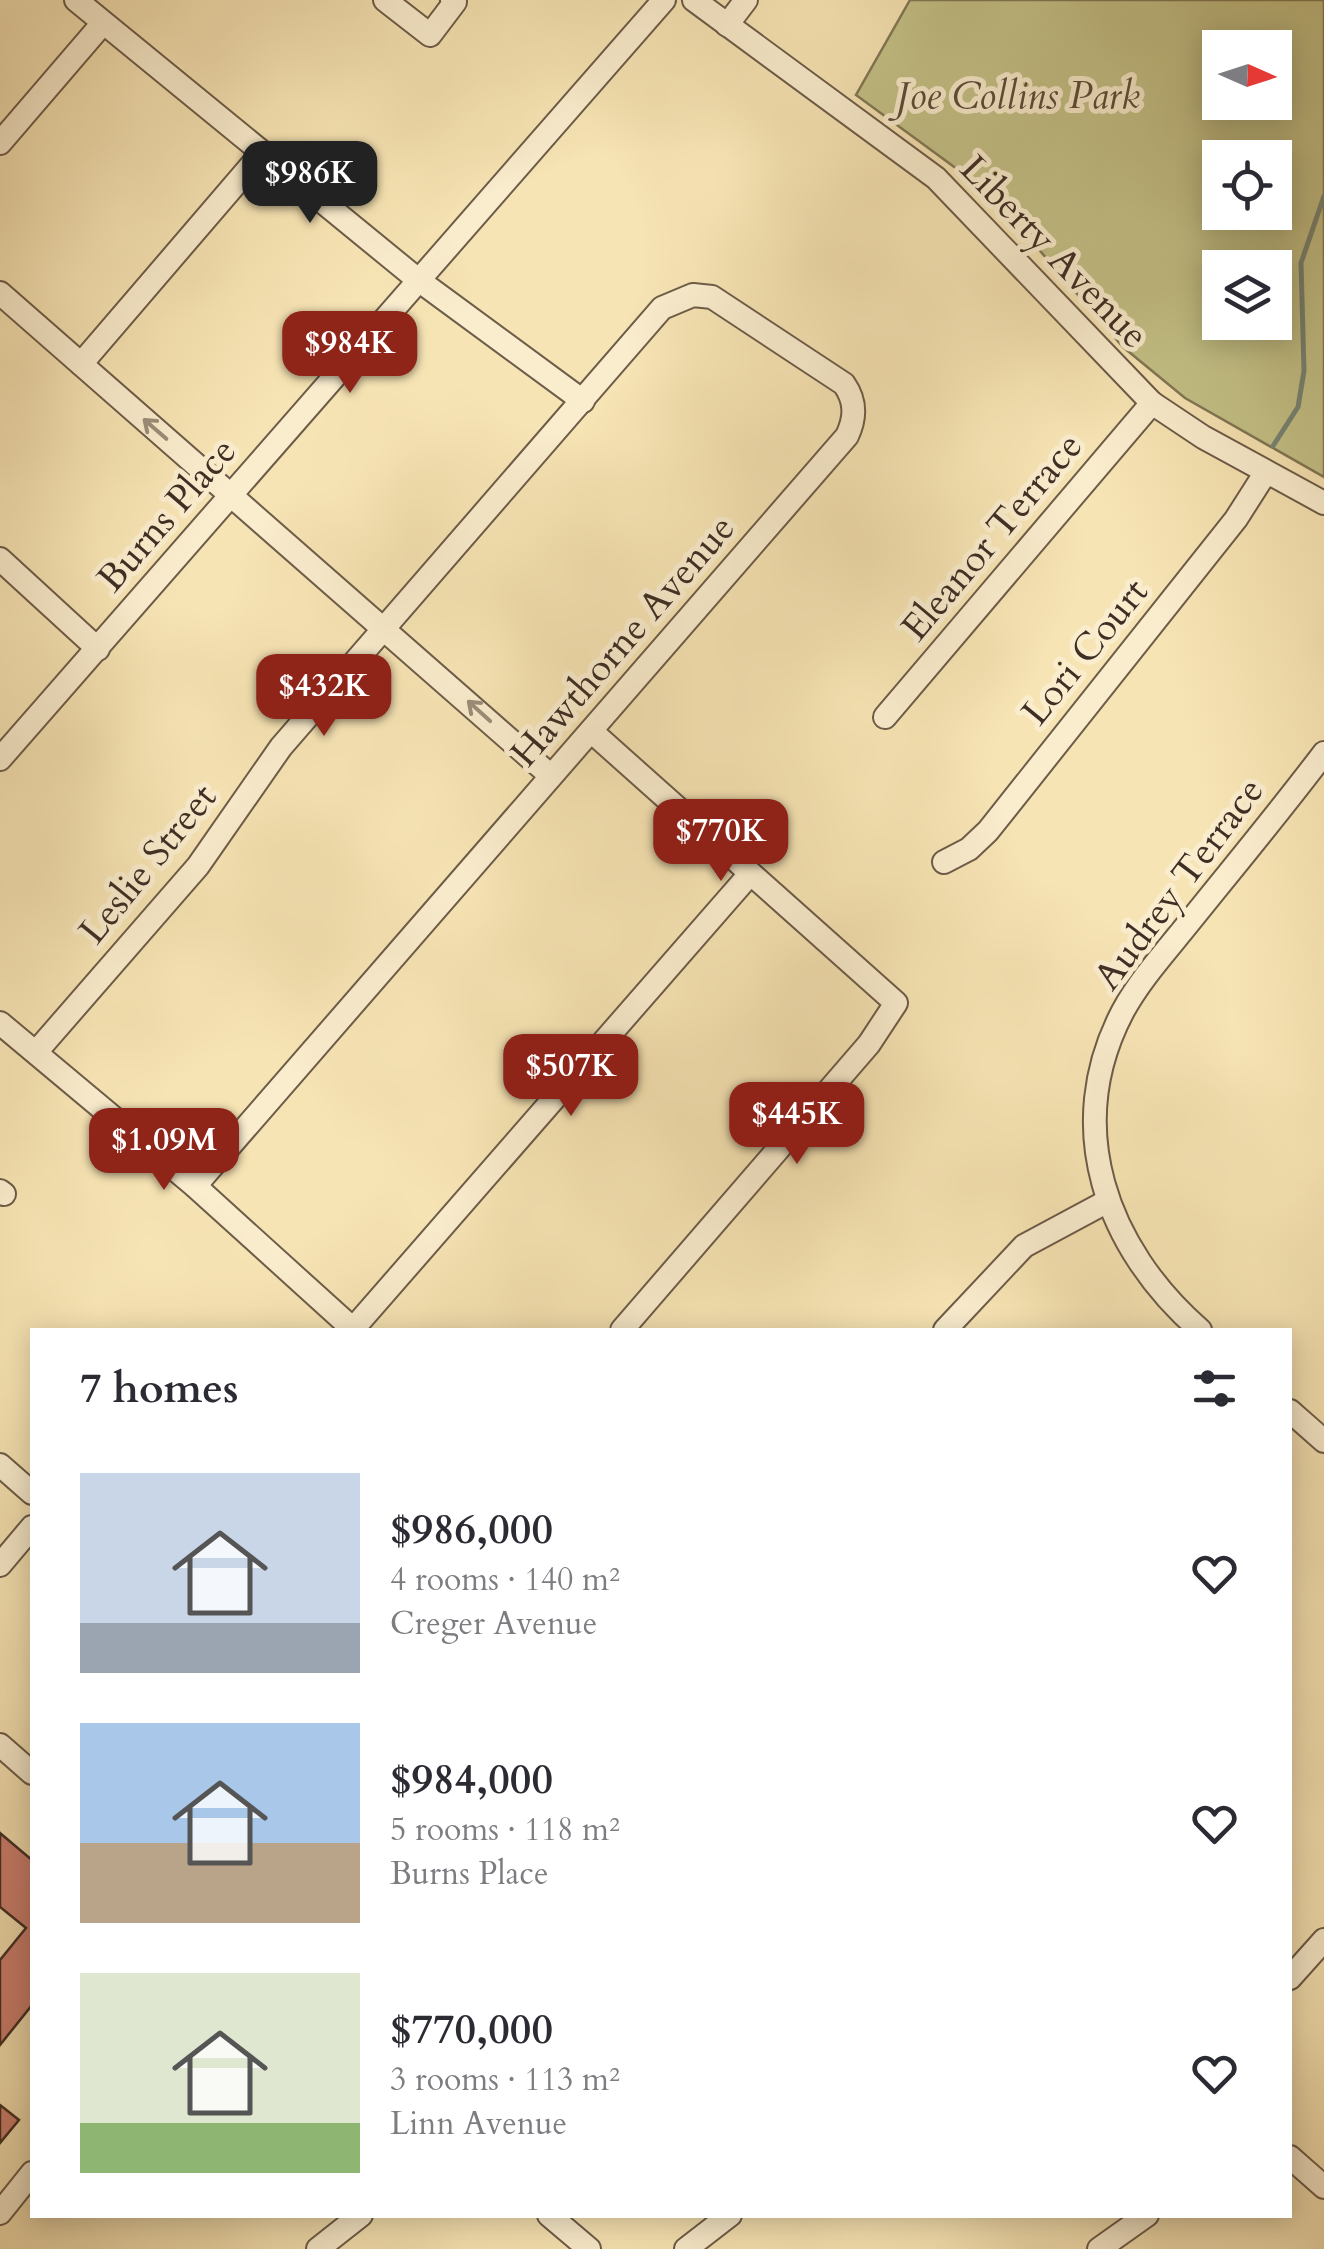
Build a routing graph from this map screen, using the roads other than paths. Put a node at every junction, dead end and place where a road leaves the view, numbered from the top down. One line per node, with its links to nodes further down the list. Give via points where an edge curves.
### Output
1 (76, 0): 7 (street)
2 (385, 0): 6 (street, via 430,35)
3 (664, 0): 11 (street, Burns Place)
4 (694, 0): 8 (street, Liberty Avenue)
5 (746, 0): 8 (street)
6 (454, 1)
7 (103, 23): 9 (street); 10 (street)
8 (727, 25): 15 (street, Liberty Avenue, via 936,178)
9 (0, 143)
10 (262, 153): 11 (street); 13 (street)
11 (417, 279): 14 (street); 17 (street, Burns Place)
12 (0, 293): 13 (street)
13 (81, 364): 17 (street, one-way to 13)
14 (583, 401): 20 (street, Leslie Street); 23 (street, Hawthorne Avenue, via 662,308 693,295 712,297 747,316 844,384 854,404 847,436)
15 (1152, 403): 16 (street, Liberty Avenue); 22 (street, Eleanor Terrace)
16 (1266, 472): 18 (street, Liberty Avenue); 27 (street, Lori Court, via 1236,519 988,830)
17 (230, 494): 20 (street); 21 (street, Burns Place)
18 (1324, 503)
19 (0, 559): 21 (street)
20 (386, 628): 26 (street, one-way to 20); 30 (street, Leslie Street, via 282,747 198,866)
21 (98, 649): 24 (street, Burns Place)
22 (885, 718)
23 (591, 731): 26 (street, Hawthorne Avenue); 28 (street)
24 (0, 760)
25 (1322, 761): 32 (street, Audrey Terrace, via 1124,1009 1104,1056 1095,1107)
26 (551, 776): 31 (street, Hawthorne Avenue)
27 (944, 862)
28 (750, 874): 34 (street); 35 (street, via 888,994 895,1010)
29 (0, 1023): 30 (street)
30 (38, 1051): 31 (street)
31 (195, 1186): 33 (street)
32 (1106, 1202): 36 (street, via 1024,1246); 37 (street, Audrey Terrace, via 1141,1268)
33 (352, 1328)
34 (356, 1328)
35 (624, 1328)
36 (947, 1328)
37 (1198, 1328)
38 (1292, 1413): 39 (street)
39 (1324, 1442)
40 (0, 1466): 41 (street)
41 (30, 1491)
42 (30, 1529): 43 (street)
43 (0, 1565)
44 (0, 1745): 45 (street)
45 (30, 1771)
46 (1324, 1940): 47 (street)
47 (1292, 1976)
48 (1292, 2159): 50 (street)
49 (30, 2176): 51 (street)
50 (1324, 2187)
51 (0, 2213)
52 (357, 2218): 56 (street)
53 (553, 2218): 57 (street)
54 (726, 2218): 58 (street)
55 (1143, 2218): 59 (street)
56 (318, 2249)
57 (589, 2249)
58 (686, 2249)
59 (1099, 2249)

